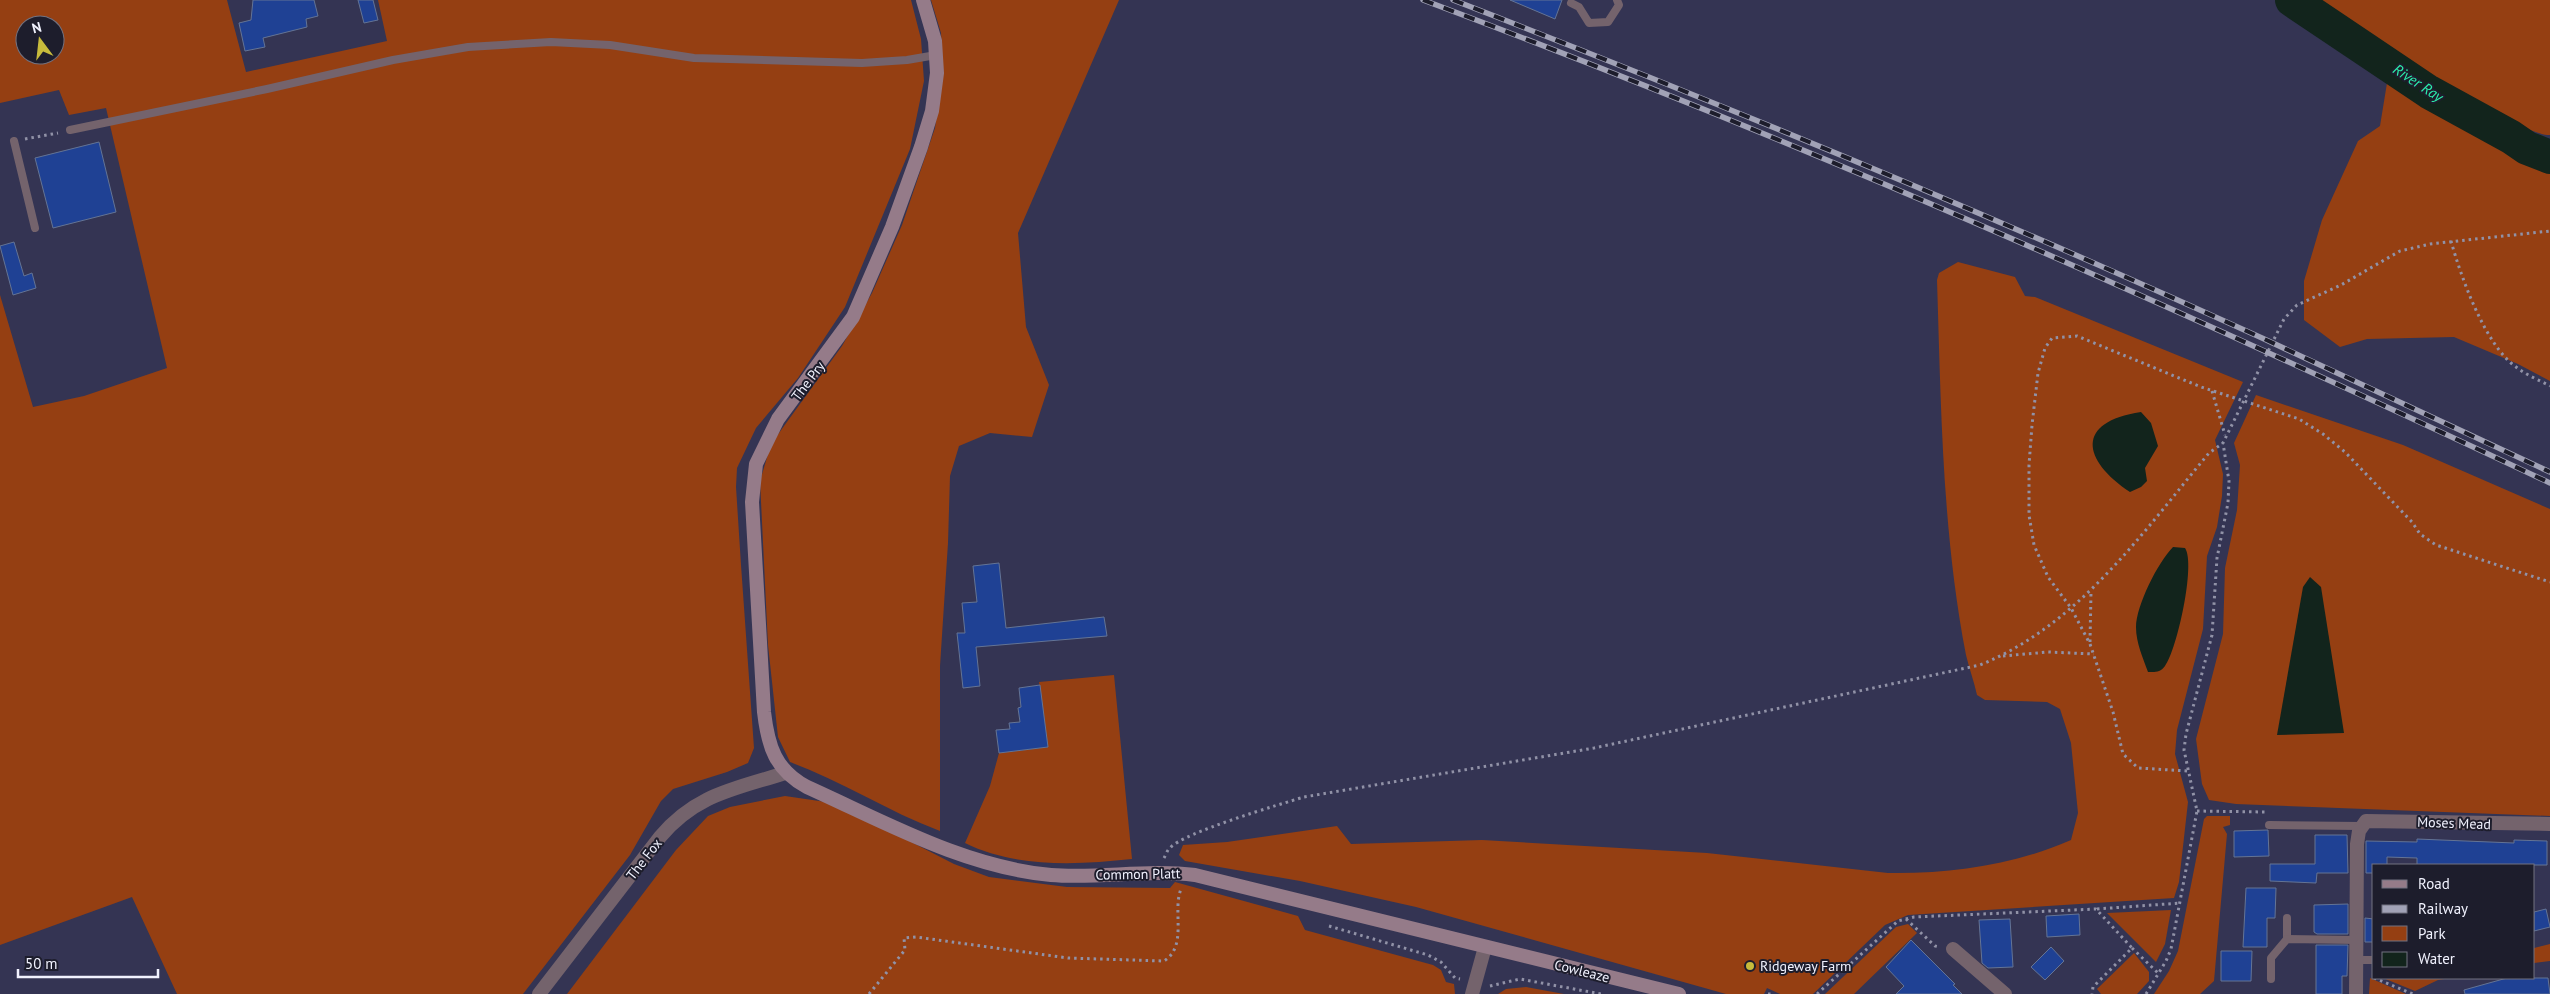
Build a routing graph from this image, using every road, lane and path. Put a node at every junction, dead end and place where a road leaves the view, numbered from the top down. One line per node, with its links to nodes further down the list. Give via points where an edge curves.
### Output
1 (924, 0): 4 (main road, The Pry)
2 (1617, 0): 3 (lane, via 1619,5 1608,22 1590,23 1579,7)
3 (1571, 4)
4 (936, 55): 5 (lane, via 862,63 694,58 610,45 551,42 468,47 393,60); 22 (main road, The Pry, via 936,90 921,147 857,309 834,347 778,419 756,464 752,502 764,712 772,752)
5 (70, 130): 6 (path)
6 (14, 142): 7 (lane)
7 (35, 228)
8 (2550, 230): 9 (path)
9 (2451, 241): 10 (path, via 2460,274 2499,349 2515,367); 12 (path, via 2400,251 2341,285 2297,305 2284,319)
10 (2550, 386)
11 (2212, 390): 12 (path); 13 (path); 17 (path, via 2077,336 2052,338 2044,348 2032,425 2029,515 2040,561 2048,578)
12 (2242, 400): 13 (path); 15 (path, via 2299,419 2323,434 2345,452 2420,534 2436,545)
13 (2225, 435): 14 (path)
14 (2223, 443): 16 (path, via 2209,453); 21 (path, via 2228,472 2228,503 2217,558 2212,635 2186,734)
15 (2550, 582)
16 (2091, 590): 17 (path); 18 (path)
17 (2071, 608): 18 (path); 20 (path)
18 (2090, 644): 19 (path)
19 (2094, 654): 20 (path, via 2048,652); 21 (path, via 2113,712 2122,754 2138,768)
20 (2002, 656): 26 (path, via 1949,672 1594,748 1304,797 1185,838 1170,846)
21 (2187, 771): 28 (path, via 2197,811)
22 (785, 772): 26 (main road, Common Platt, via 807,787 990,865 1052,875); 44 (street, The Fox, via 715,795 679,816)
23 (2550, 824): 25 (street, Moses Mead, via 2366,821)
24 (2269, 825): 25 (lane, Moses Mead)
25 (2360, 826): 34 (street, via 2357,844)
26 (1156, 872): 27 (main road, Common Platt)
27 (1183, 873): 35 (main road, Common Platt); 45 (path, via 1175,946 1164,961 1068,958 904,938 905,950)
28 (2181, 903): 29 (path); 40 (path, via 2171,949)
29 (2096, 909): 31 (path); 36 (path)
30 (2287, 918): 33 (lane)
31 (1906, 919): 37 (path, via 1936,946); 48 (path, via 1884,932)
32 (1325, 925): 43 (path, via 1428,955 1441,962 1455,978)
33 (2287, 939): 34 (lane); 41 (lane, via 2271,958)
34 (2357, 940): 38 (street)
35 (1485, 947): 43 (street); 47 (main road, Cowleaze)
36 (2132, 948): 40 (path); 50 (path, via 2093,987)
37 (1953, 949): 49 (street)
38 (2356, 960): 39 (lane); 52 (street)
39 (2372, 960)
40 (2159, 974): 51 (path)
41 (2271, 979)
42 (2376, 979): 53 (path)
43 (1473, 988): 46 (path, via 1493,987 1520,979)
44 (539, 994)
45 (869, 994)
46 (1601, 994)
47 (1679, 994)
48 (1817, 994)
49 (2004, 994)
50 (2092, 994)
51 (2146, 994)
52 (2356, 994)
53 (2412, 994)

